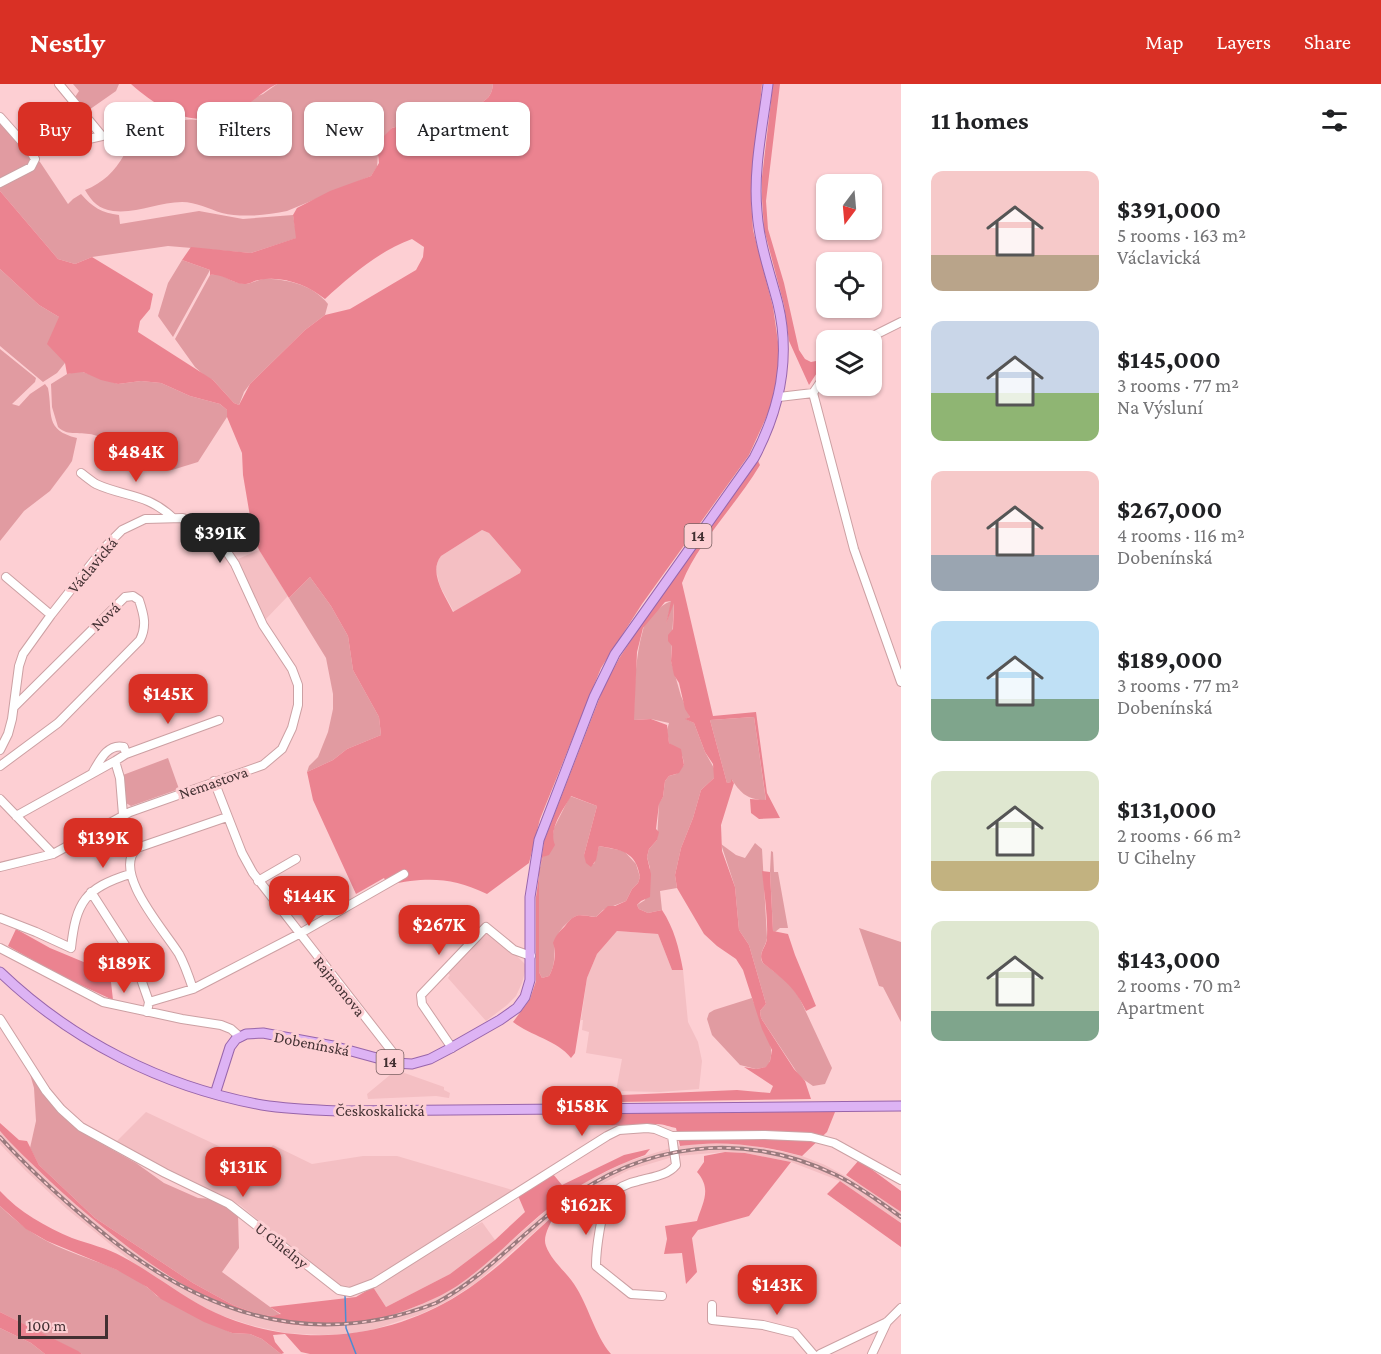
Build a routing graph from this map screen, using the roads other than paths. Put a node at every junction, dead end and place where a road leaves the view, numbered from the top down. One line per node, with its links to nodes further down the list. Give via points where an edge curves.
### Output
1 (59, 84): 3 (street)
2 (768, 84): 14 (main road, 14, via 756,198 759,230 784,341)
3 (74, 102)
4 (0, 117): 6 (street)
5 (92, 124): 7 (street, via 102,136)
6 (18, 137)
7 (92, 138)
8 (33, 156): 9 (street, via 31,167)
9 (0, 183)
10 (901, 322): 11 (street)
11 (882, 332)
12 (816, 389): 13 (street)
13 (813, 393): 14 (street); 20 (street, via 854,549)
14 (779, 397): 43 (main road, 14, via 754,458 621,644 600,682 539,840 530,897)
15 (81, 473): 16 (street, Václavická, via 96,484 143,498)
16 (173, 518): 18 (street, Václavická, via 183,518 215,534 235,564); 19 (street, Václavická, via 145,519 122,530)
17 (6, 577): 19 (street)
18 (256, 611): 28 (street, Nemastova, via 292,669 298,685 298,705 292,728 273,758)
19 (51, 615): 21 (street, Václavická, via 23,654)
20 (901, 682)
21 (14, 707): 23 (street, Václavická); 26 (street, Nová, via 125,597 139,600 145,624 140,640 58,723)
22 (219, 720): 24 (street)
23 (0, 750)
24 (126, 754): 25 (street); 27 (street, via 120,745 110,748)
25 (115, 761): 27 (street); 30 (street)
26 (0, 766)
27 (93, 772): 31 (street)
28 (214, 781): 30 (street, Nemastova); 32 (street, Rajmonova)
29 (0, 799): 31 (street)
30 (123, 815): 33 (street, Nemastova)
31 (16, 816): 33 (street)
32 (227, 817): 36 (street, via 137,848 131,857); 38 (street, Rajmonova)
33 (53, 855): 35 (street, Nemastova)
34 (296, 859): 38 (street)
35 (0, 867)
36 (130, 874): 39 (street); 45 (street, via 179,955)
37 (404, 874): 41 (street)
38 (258, 881): 41 (street, Rajmonova)
39 (91, 892): 40 (street, via 74,924 71,948); 46 (street, via 134,959)
40 (0, 918)
41 (299, 934): 45 (street); 51 (street, Rajmonova, via 394,1054)
42 (0, 948): 47 (street, via 103,1002)
43 (531, 956): 50 (main road, Dobenínská / 14, via 528,989 517,1008); 50 (street, via 514,950 486,927 421,995 422,1005)
44 (0, 972): 52 (main road, Českoskalická, via 35,1004 80,1036 150,1072)
45 (193, 990): 46 (street)
46 (149, 1002): 47 (street)
47 (147, 1012): 49 (street, via 221,1025)
48 (0, 1019): 54 (street, U Cihelny, via 46,1091 75,1122 229,1204 339,1290 350,1292 374,1283 619,1130 655,1129)
49 (240, 1037): 51 (main road, Dobenínská / 14, via 263,1033 345,1048); 52 (main road, via 228,1052)
50 (452, 1048): 51 (main road, Dobenínská / 14, via 419,1063)
51 (395, 1063)
52 (215, 1094): 53 (main road, Českoskalická, via 264,1105 339,1111)
53 (901, 1106)
54 (672, 1136): 55 (street, U Cihelny, via 811,1137 834,1143); 56 (street, via 676,1165 669,1172 628,1184 609,1198 596,1250 596,1266 631,1294)
55 (901, 1180)
56 (662, 1296)
57 (712, 1305): 60 (street, via 712,1320 795,1333)
58 (901, 1308): 59 (street)
59 (886, 1322): 61 (street); 62 (street)
60 (813, 1354)
61 (820, 1354)
62 (872, 1354)

